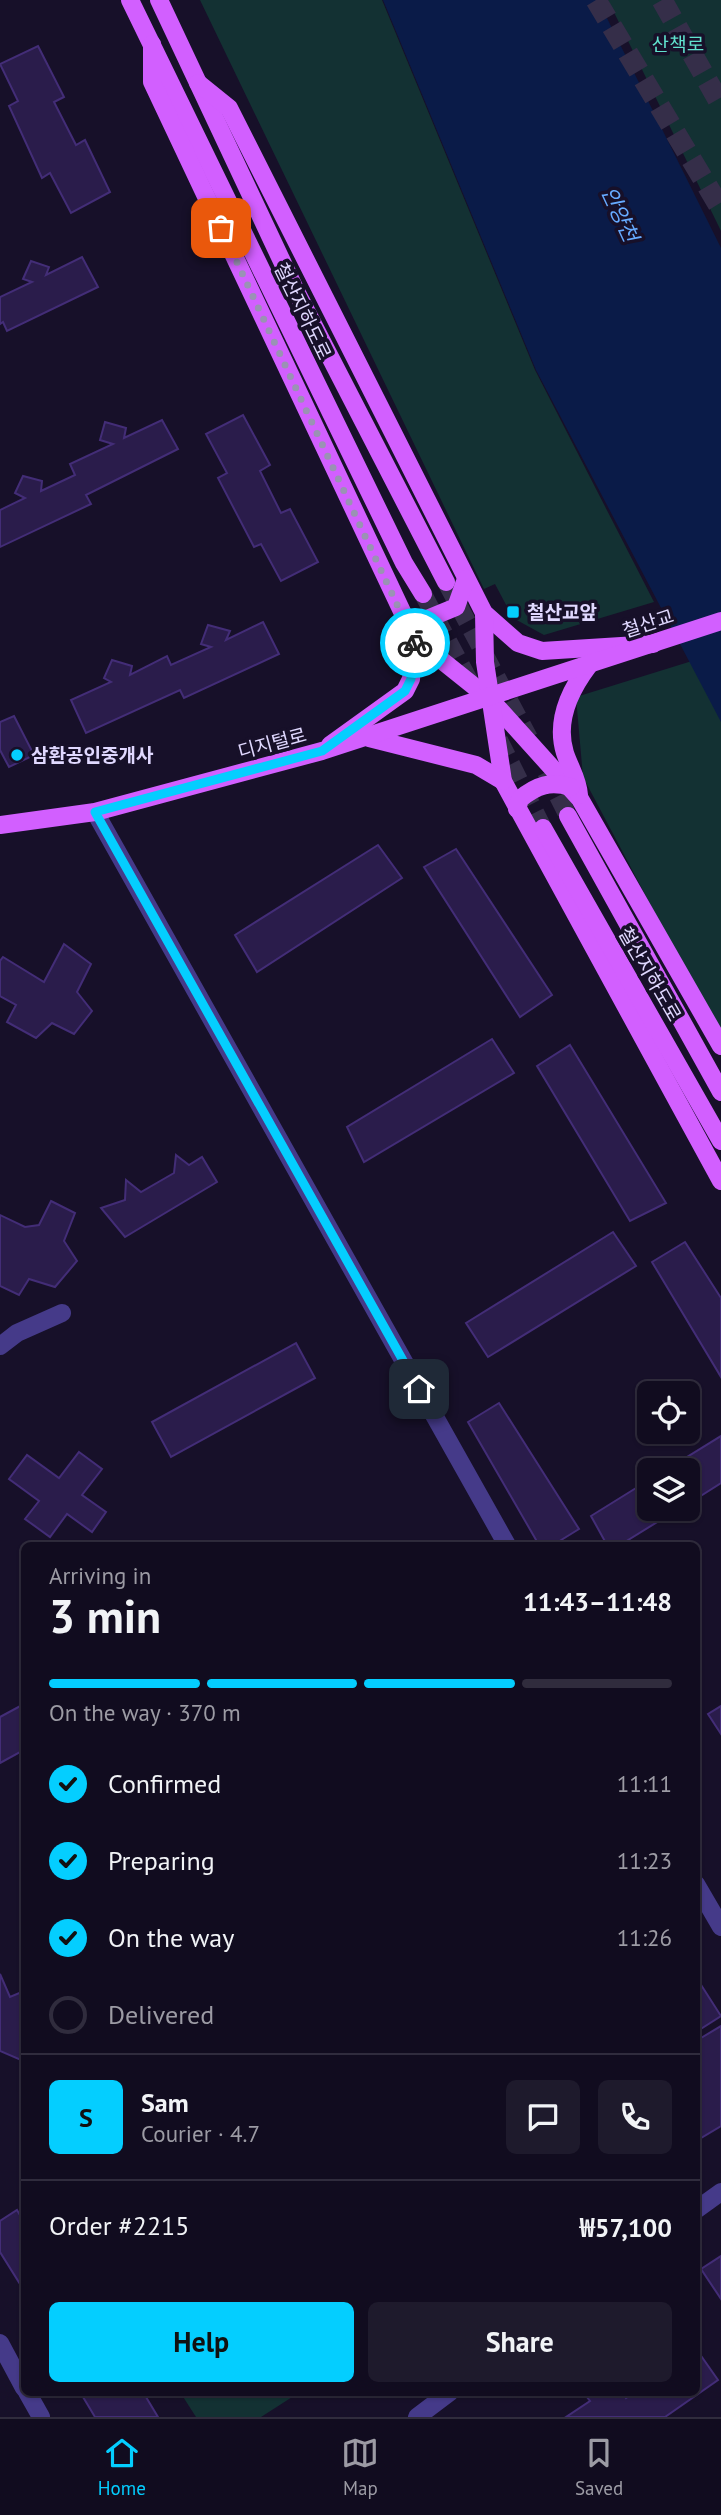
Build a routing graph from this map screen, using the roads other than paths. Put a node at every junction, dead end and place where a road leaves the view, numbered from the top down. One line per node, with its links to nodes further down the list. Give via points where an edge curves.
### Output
1 (130, 0): 3 (main road, 철산지하도로)
2 (159, 0): 4 (main road, 철산지하도로)
3 (152, 44): 7 (main road, 철산지하도로); 9 (main road, via 152,82)
4 (198, 83): 5 (main road, via 229,108); 6 (main road, 철산지하도로, via 295,289)
5 (466, 579): 8 (main road); 9 (main road, via 456,607 422,621)
6 (446, 582)
7 (423, 594)
8 (484, 613): 12 (main road, via 527,647); 13 (main road)
9 (404, 617): 11 (main road)
10 (721, 621): 12 (main road, 철산교, via 653,644)
11 (415, 639): 13 (main road); 15 (main road, via 411,679 405,691)
12 (585, 658): 13 (main road, 디지털로); 17 (main road, via 563,717 565,752 578,780)
13 (490, 699): 14 (main road, 디지털로); 16 (main road); 17 (main road)
14 (369, 738): 15 (main road, 디지털로); 16 (main road, via 476,765)
15 (322, 751): 19 (main road, 디지털로)
16 (503, 781): 18 (main road)
17 (575, 793): 18 (main road, via 556,783 545,784 520,799); 23 (main road)
18 (517, 809): 26 (main road)
19 (95, 812): 21 (main road, 디지털로); 29 (street)
20 (568, 816): 24 (main road, 철산지하도로)
21 (0, 825)
22 (543, 828): 25 (main road, 철산지하도로)
23 (721, 1046)
24 (721, 1092)
25 (721, 1141)
26 (721, 1181)
27 (62, 1314): 28 (street, via 17,1333)
28 (0, 1346)
29 (505, 1542)
30 (700, 1891): 31 (street)
31 (721, 1927)
32 (721, 2192): 33 (street)
33 (700, 2207)
34 (0, 2343): 35 (street)
35 (21, 2382)
36 (29, 2396): 38 (street)
37 (445, 2396): 39 (street)
38 (41, 2417)
39 (417, 2417)

